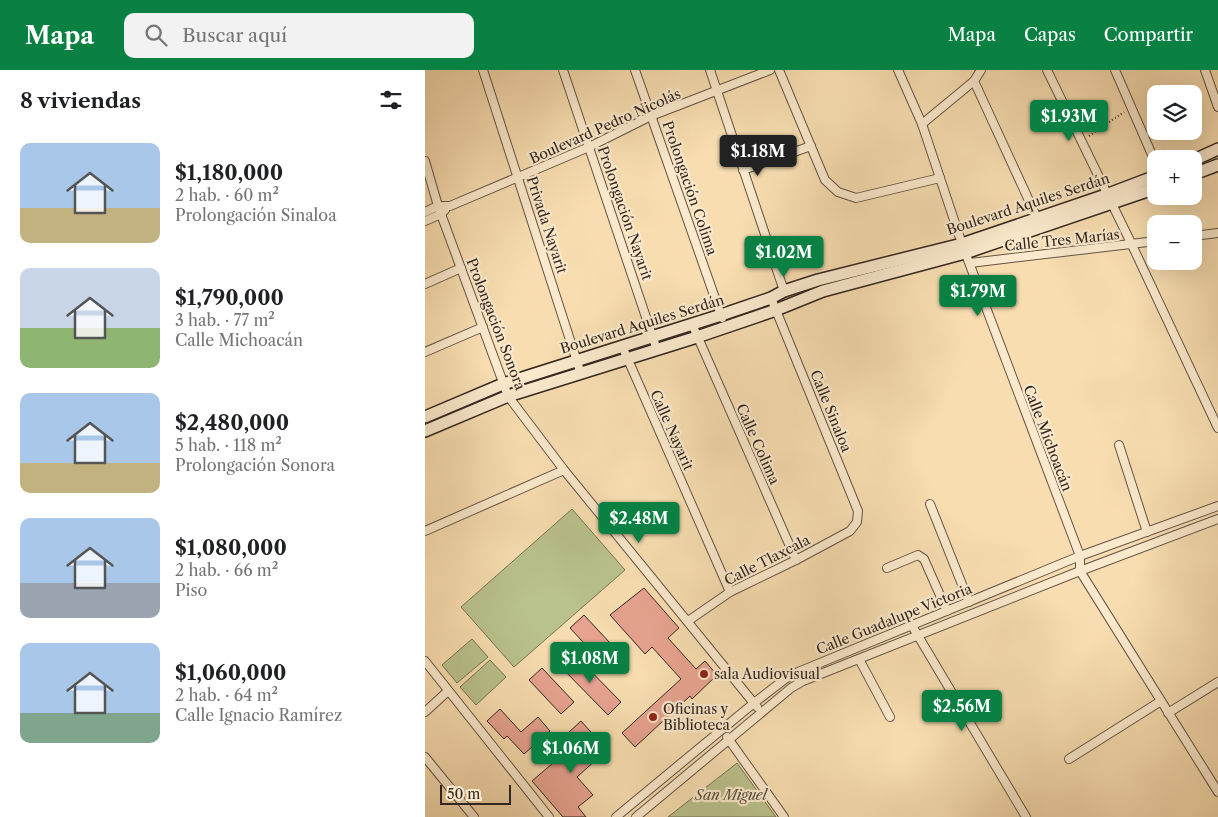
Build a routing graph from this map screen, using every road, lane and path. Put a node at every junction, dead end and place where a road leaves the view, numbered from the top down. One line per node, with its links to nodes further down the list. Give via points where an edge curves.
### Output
1 (483, 70): 28 (street, Privada Nayarit)
2 (563, 70): 20 (street, Prolongación Nayarit)
3 (635, 70): 16 (street, Prolongación Colima)
4 (710, 70): 13 (street)
5 (770, 70): 13 (street, Boulevard Pedro Nicolás)
6 (779, 70): 19 (street)
7 (898, 70): 17 (street, Calle Michoacán)
8 (981, 70): 12 (street)
9 (1047, 70): 18 (street)
10 (1115, 70): 14 (street)
11 (1205, 70): 15 (street)
12 (974, 81): 17 (street); 35 (street)
13 (717, 92): 16 (street, Boulevard Pedro Nicolás); 26 (street)
14 (1132, 107): 18 (path); 21 (street)
15 (1218, 107)
16 (651, 116): 20 (street, Boulevard Pedro Nicolás); 47 (street, Prolongación Colima)
17 (921, 124): 29 (street, Calle Michoacán)
18 (1081, 142): 32 (street)
19 (811, 146): 26 (street); 29 (street, via 825,180 838,192 856,198)
20 (589, 147): 28 (street, Boulevard Pedro Nicolás); 51 (street, Prolongación Nayarit)
21 (1150, 150)
22 (1218, 150): 23 (street)
23 (1202, 157)
24 (425, 162): 33 (street, Prolongación Sonora)
25 (1218, 165): 27 (street)
26 (743, 170): 44 (street)
27 (1202, 171)
28 (519, 177): 33 (street, Boulevard Pedro Nicolás); 56 (street, Privada Nayarit)
29 (940, 178): 41 (street, Calle Michoacán)
30 (1147, 180): 32 (street, Boulevard Aquiles Serdán)
31 (1147, 190): 32 (street, Boulevard Aquiles Serdán)
32 (1109, 199): 35 (street, Boulevard Aquiles Serdán); 40 (street); 41 (street, Boulevard Aquiles Serdán)
33 (440, 210): 34 (street, Boulevard Pedro Nicolás); 36 (street, Boulevard Pedro Nicolás); 42 (street, Prolongación Sonora)
34 (425, 212)
35 (1037, 218): 41 (street, Boulevard Aquiles Serdán)
36 (425, 221)
37 (1218, 233): 38 (street)
38 (1202, 235)
39 (1147, 243): 40 (street, Calle Tres Marías)
40 (1132, 245): 41 (street, Calle Tres Marías); 62 (street)
41 (965, 253): 44 (street, Boulevard Aquiles Serdán, via 817,280); 46 (street, Boulevard Aquiles Serdán, via 823,291); 72 (street, Calle Michoacán)
42 (461, 268): 43 (street); 49 (street, Prolongación Sonora)
43 (425, 284)
44 (784, 291): 45 (street, Boulevard Aquiles Serdán)
45 (771, 298): 46 (street, Calle Sinaloa); 47 (street, Boulevard Aquiles Serdán)
46 (776, 310): 50 (street, Boulevard Aquiles Serdán); 69 (street, Calle Sinaloa, via 858,511)
47 (721, 315): 48 (street, Boulevard Aquiles Serdán); 50 (street, Prolongación Colima)
48 (692, 324): 51 (street, Boulevard Aquiles Serdán); 52 (street, Calle Colima)
49 (483, 327): 55 (street); 59 (street, Prolongación Sonora)
50 (725, 328): 52 (street, Boulevard Aquiles Serdán)
51 (653, 336): 53 (street, Boulevard Aquiles Serdán); 54 (street, Prolongación Nayarit)
52 (697, 337): 54 (street, Boulevard Aquiles Serdán); 73 (street, Calle Colima)
53 (622, 346): 56 (street, Boulevard Aquiles Serdán); 57 (street, Calle Nayarit)
54 (657, 350): 57 (street, Boulevard Aquiles Serdán)
55 (425, 352)
56 (577, 360): 58 (street, Privada Nayarit); 59 (street, Boulevard Aquiles Serdán)
57 (627, 360): 58 (street, Boulevard Aquiles Serdán); 76 (street, Calle Nayarit)
58 (581, 374): 60 (street, Boulevard Aquiles Serdán)
59 (503, 384): 60 (street, Prolongación Sonora); 61 (street, Boulevard Aquiles Serdán)
60 (508, 396): 63 (street, Boulevard Aquiles Serdán); 65 (street, Prolongación Sonora)
61 (425, 417)
62 (1218, 428)
63 (425, 431)
64 (1119, 445): 71 (street)
65 (564, 470): 70 (street); 79 (street, Prolongación Sonora)
66 (930, 504): 77 (street)
67 (1218, 506): 71 (street, Calle Guadalupe Victoria)
68 (1218, 518): 75 (street, Calle Guadalupe Victoria)
69 (857, 522): 73 (street, Calle Tlaxcala, via 850,531)
70 (425, 531)
71 (1147, 532): 72 (street, Calle Guadalupe Victoria)
72 (1080, 556): 75 (street, Calle Michoacán); 77 (street, Calle Guadalupe Victoria)
73 (796, 560): 76 (street, Calle Tlaxcala)
74 (887, 568): 78 (street, via 918,555 924,559)
75 (1080, 571): 81 (street, Calle Guadalupe Victoria); 86 (street)
76 (730, 592): 79 (street, Calle Tlaxcala)
77 (969, 602): 78 (street, Calle Guadalupe Victoria)
78 (947, 611): 80 (street, Calle Guadalupe Victoria)
79 (688, 622): 87 (street, Prolongación Sonora)
80 (911, 624): 81 (street); 87 (street, Calle Guadalupe Victoria, via 798,672)
81 (918, 635): 82 (street, Calle Guadalupe Victoria); 102 (street)
82 (859, 659): 89 (street, Calle Guadalupe Victoria, via 791,688); 91 (street)
83 (425, 661): 85 (street)
84 (1218, 682): 90 (street)
85 (448, 691): 88 (street); 97 (street)
86 (1161, 701): 90 (street); 95 (street)
87 (754, 703): 89 (street, Prolongación Sonora); 92 (street, Calle Guadalupe Victoria)
88 (425, 712)
89 (762, 712): 93 (street, Calle Guadalupe Victoria)
90 (1168, 713): 96 (street)
91 (890, 718)
92 (721, 730): 93 (street); 99 (street, Calle Guadalupe Victoria)
93 (729, 740): 100 (street, Calle Guadalupe Victoria); 101 (street)
94 (425, 757): 98 (street)
95 (1069, 758)
96 (1218, 792)
97 (547, 816)
98 (474, 817)
99 (616, 817)
100 (636, 817)
101 (784, 817)
102 (1027, 817)

